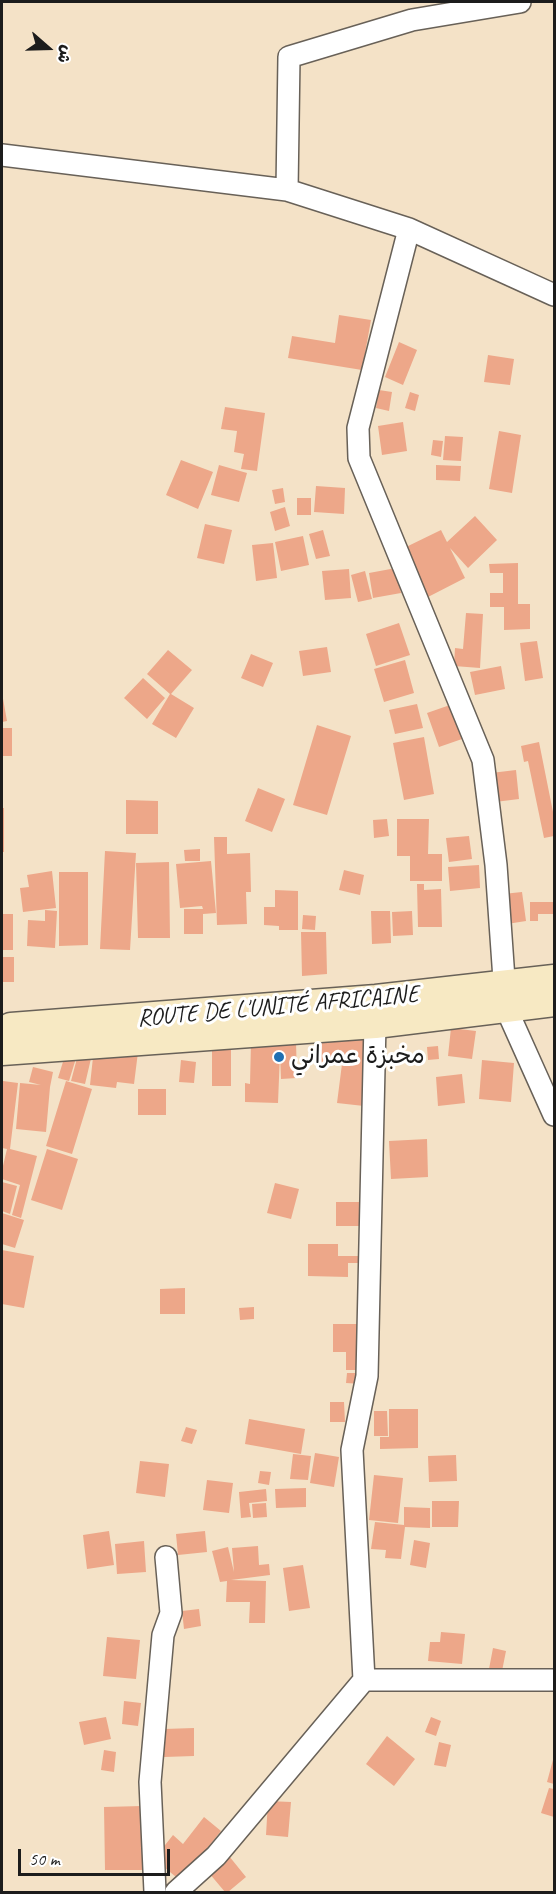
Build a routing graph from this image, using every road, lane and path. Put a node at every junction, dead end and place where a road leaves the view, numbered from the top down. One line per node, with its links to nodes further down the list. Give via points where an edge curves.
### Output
1 (520, 2): 2 (street)
2 (412, 11): 4 (street, via 289,57)
3 (2, 155): 4 (street)
4 (287, 190): 5 (street)
5 (409, 228): 6 (street); 8 (street, via 358,428 359,458 483,759 496,865)
6 (555, 295)
7 (555, 981): 8 (main road, ROUTE DE L'UNITÉ AFRICAINE)
8 (505, 997): 9 (main road, ROUTE DE L'UNITÉ AFRICAINE); 10 (main road, ROUTE DE L'UNITÉ AFRICAINE); 11 (main road, ROUTE DE L'UNITÉ AFRICAINE, via 376,1000); 13 (street)
9 (555, 1001)
10 (375, 1023): 12 (main road, ROUTE DE L'UNITÉ AFRICAINE); 15 (street, via 366,1376 352,1450)
11 (2, 1029)
12 (2, 1050)
13 (555, 1115)
14 (166, 1557): 17 (street, via 171,1613 163,1635 150,1782)
15 (364, 1680): 16 (street); 18 (street, via 216,1856)
16 (555, 1680)
17 (154, 1893)
18 (176, 1893)

